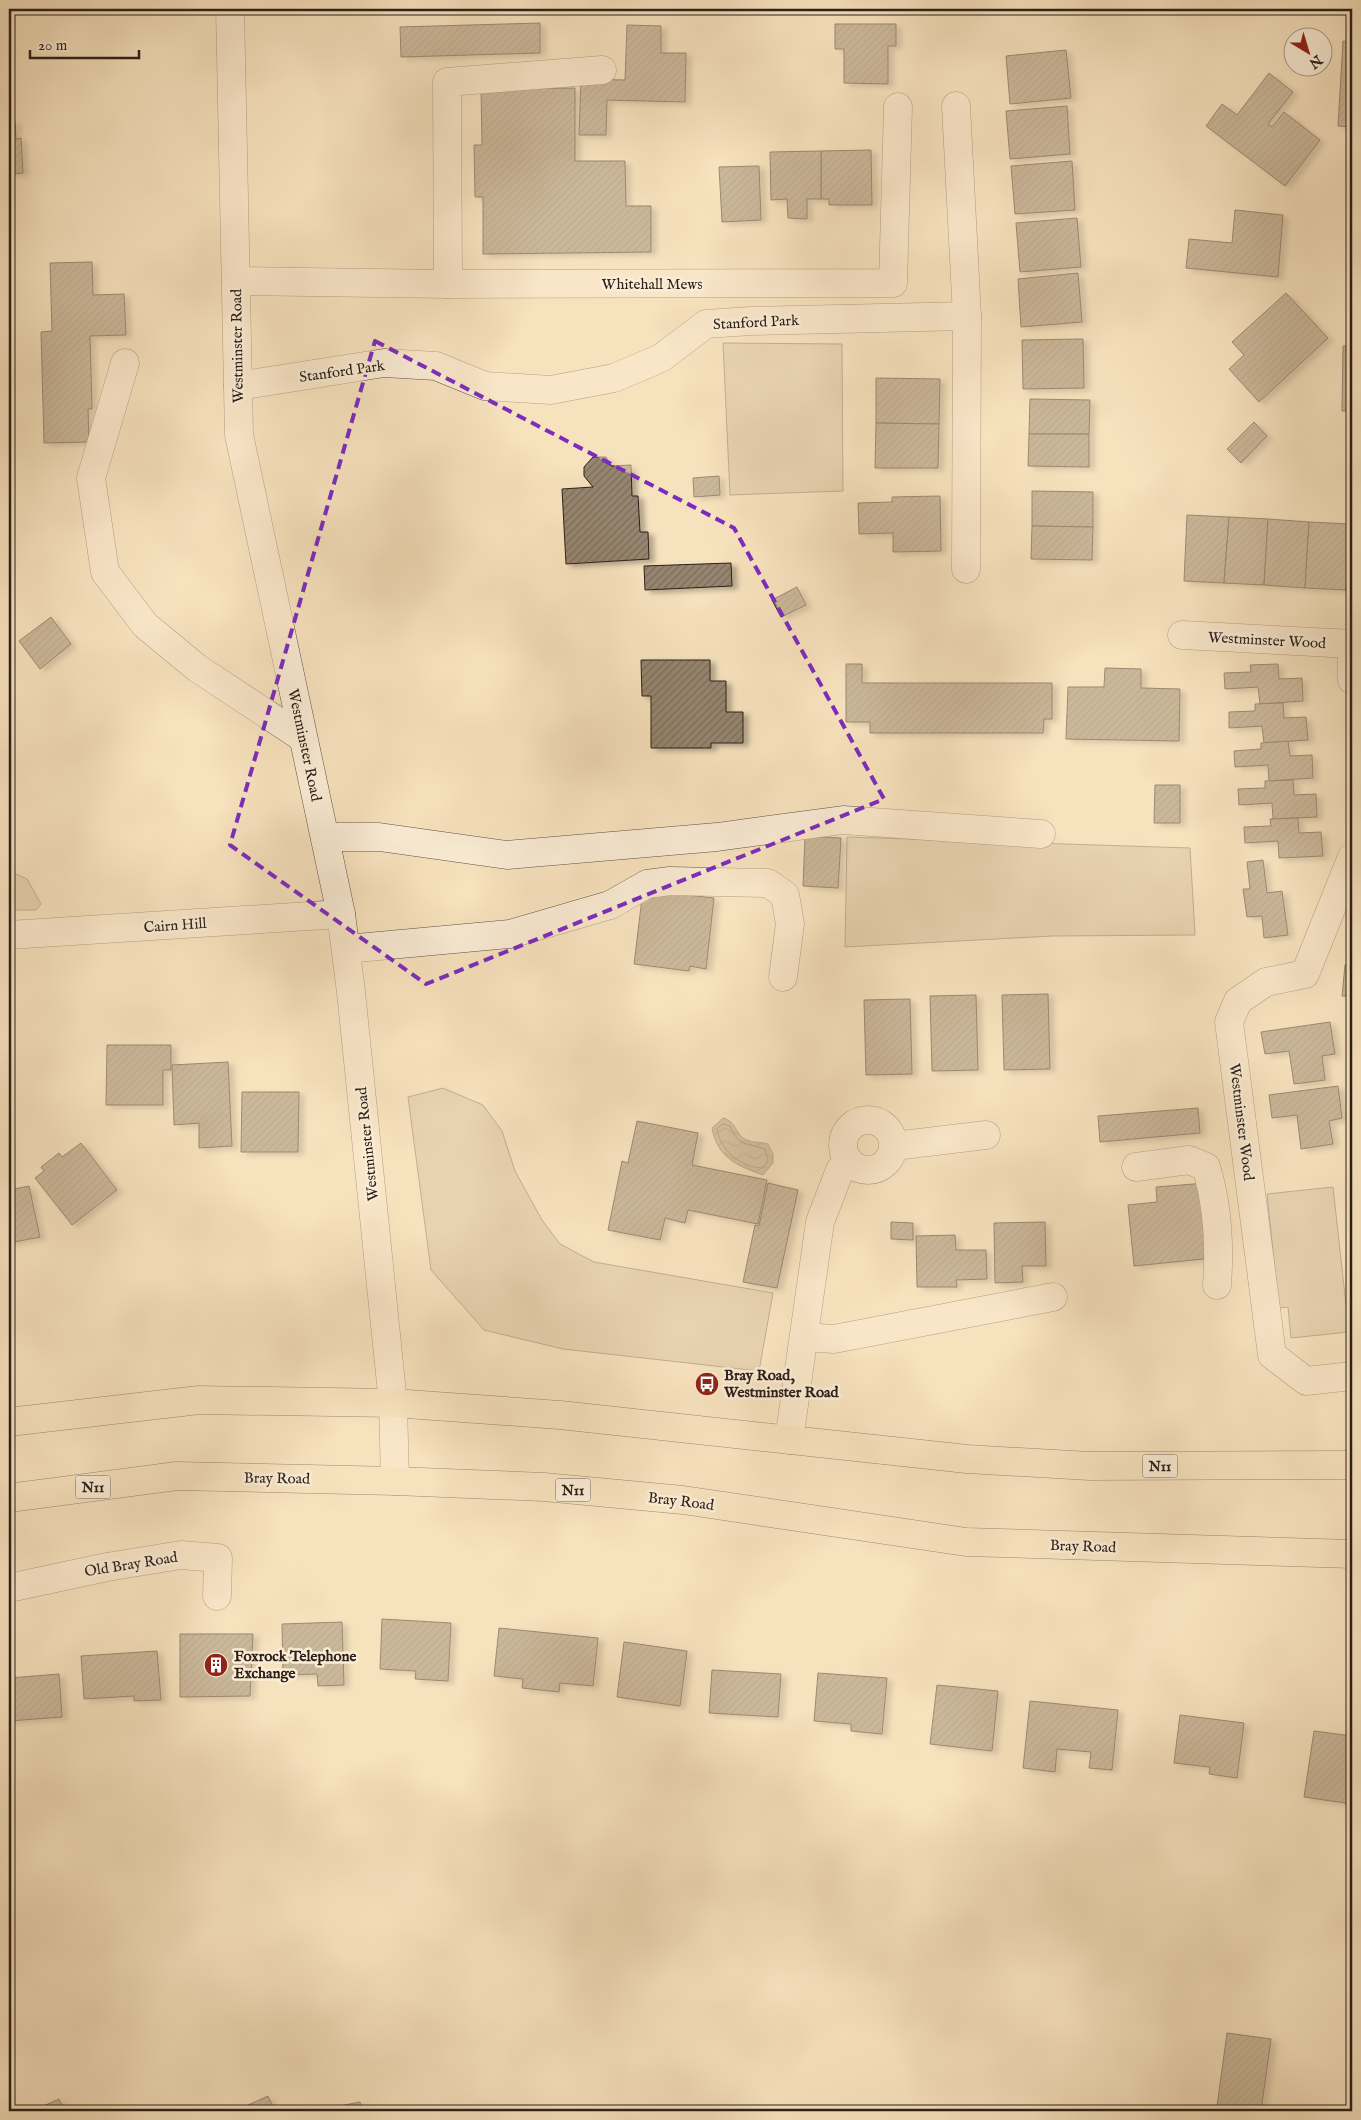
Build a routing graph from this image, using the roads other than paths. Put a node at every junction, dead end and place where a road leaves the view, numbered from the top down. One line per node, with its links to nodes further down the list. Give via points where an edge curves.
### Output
1 (230, 9): 5 (street, Westminster Road)
2 (602, 70): 6 (street, via 447,82)
3 (956, 106): 7 (street)
4 (898, 107): 6 (street, Whitehall Mews, via 893,283)
5 (236, 281): 6 (street, Whitehall Mews); 9 (street, Westminster Road)
6 (448, 284)
7 (967, 316): 9 (street, Stanford Park, via 706,324 661,358 614,378 551,390 485,386 436,366 384,363); 10 (street)
8 (126, 363): 15 (street, via 91,478 105,572 145,625 197,668)
9 (238, 386): 15 (street, Westminster Road, via 239,435)
10 (966, 569)
11 (1182, 635): 12 (street, Westminster Wood)
12 (1352, 644)
13 (1352, 652): 14 (street)
14 (1352, 680)
15 (303, 738): 17 (street, Westminster Road)
16 (1042, 834): 17 (street, via 844,820 717,837 507,855 379,837)
17 (325, 837): 19 (street, Westminster Road)
18 (1352, 856): 30 (street, Westminster Wood, via 1305,974 1266,982 1238,1001 1229,1022 1272,1355 1306,1381)
19 (341, 914): 20 (street, Cairn Hill); 21 (street, Westminster Road)
20 (9, 935)
21 (346, 949): 22 (street, via 510,934 610,905 647,884 700,880 768,883 785,895 790,924); 31 (street, Westminster Road)
22 (782, 977)
23 (986, 1135): 24 (street)
24 (894, 1146): 25 (street, via 887,1162 880,1167 863,1170); 25 (street, via 885,1126 872,1119 864,1120 851,1126 843,1139)
25 (848, 1161): 29 (street, via 840,1170 820,1222)
26 (1136, 1167): 27 (street, via 1189,1160 1206,1167 1216,1199)
27 (1217, 1286)
28 (1053, 1296): 29 (street, via 834,1339)
29 (804, 1337): 33 (street)
30 (1352, 1376)
31 (393, 1403): 32 (highway, N11, via 199,1400); 33 (highway, N11, via 560,1415); 35 (street, Westminster Road)
32 (9, 1422)
33 (789, 1440): 34 (highway, N11, via 967,1459 1090,1466)
34 (1352, 1465)
35 (395, 1481): 36 (highway, Bray Road / N11, via 177,1476); 37 (highway, Bray Road / N11, via 544,1487 684,1500 966,1542)
36 (9, 1498)
37 (1349, 1557)
38 (9, 1588): 39 (street, Old Bray Road, via 106,1566 181,1555 218,1558)
39 (217, 1596)

